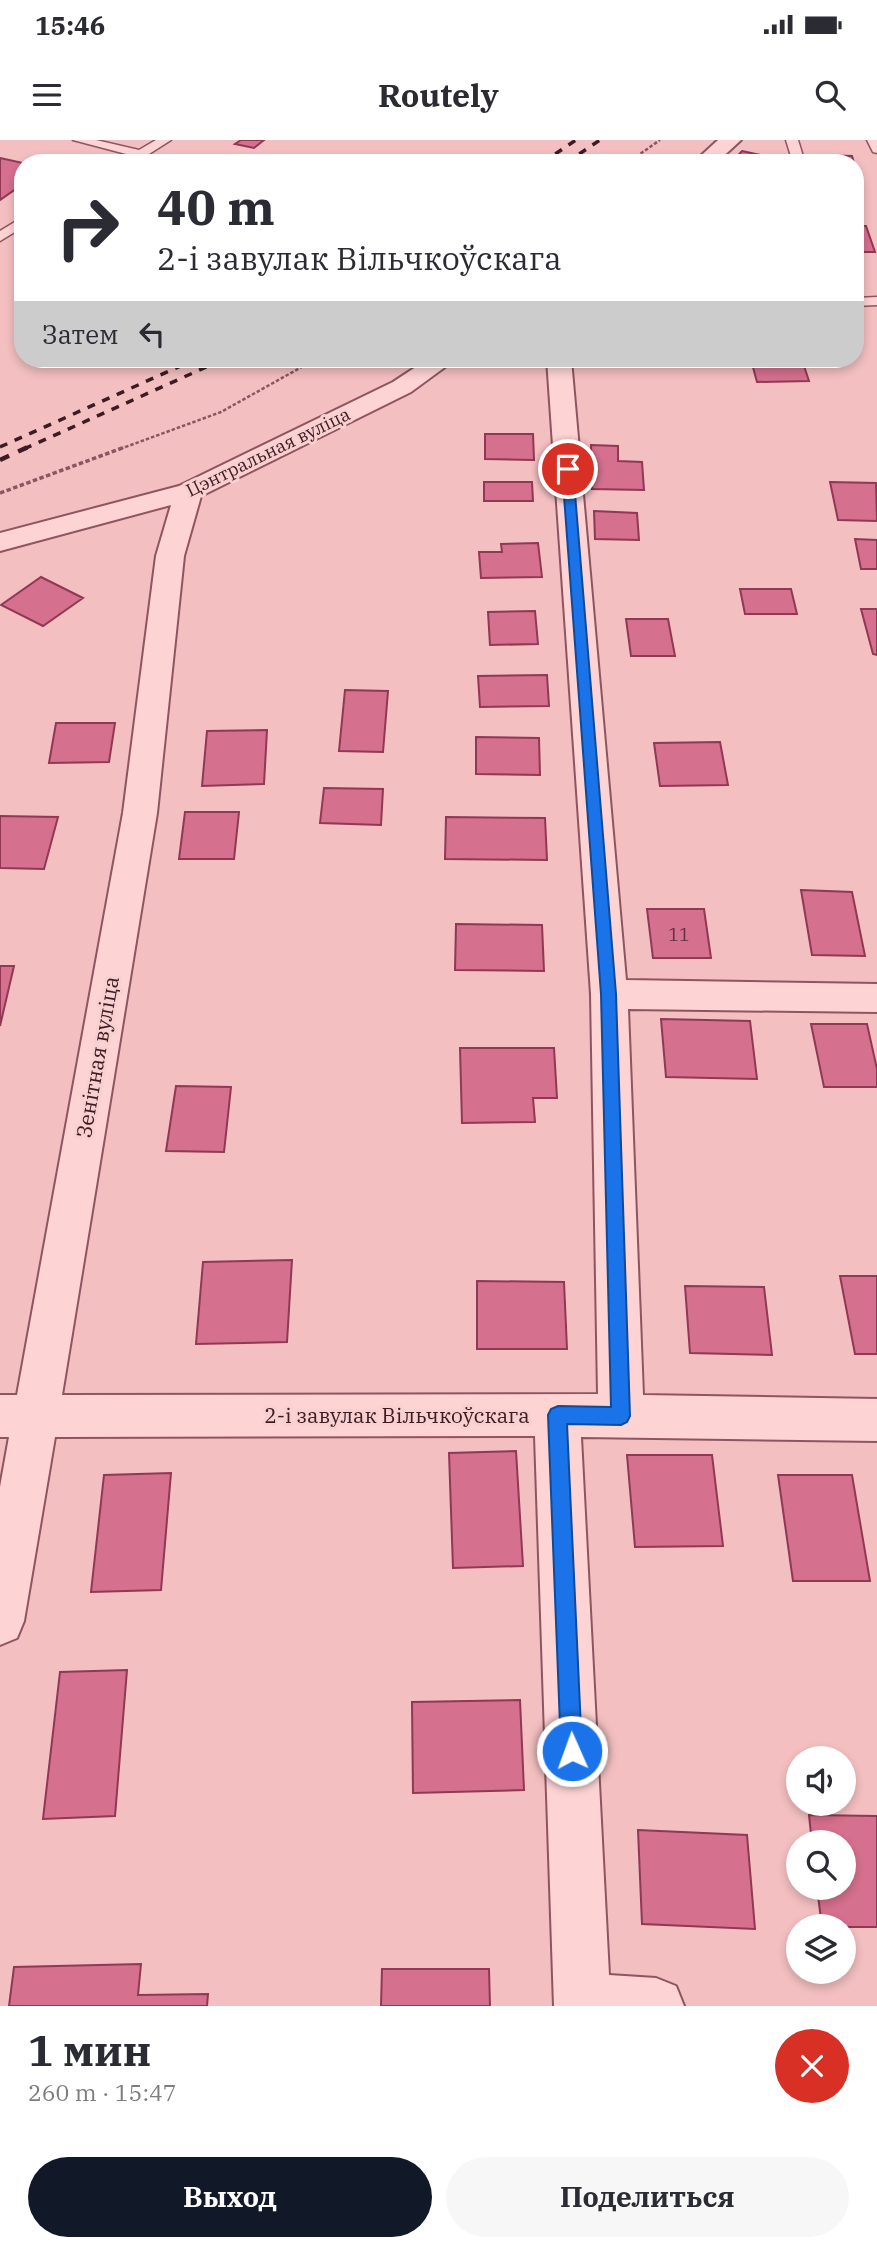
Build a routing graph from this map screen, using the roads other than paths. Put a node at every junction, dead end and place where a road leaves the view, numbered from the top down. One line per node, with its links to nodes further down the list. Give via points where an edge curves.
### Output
1 (79, 140): 6 (lane)
2 (165, 140): 6 (lane)
3 (731, 140): 7 (street)
4 (873, 140): 5 (lane)
5 (877, 149)
6 (142, 154)
7 (715, 154)
8 (430, 368): 10 (street, Цэнтральная вуліца, via 401,387)
9 (560, 368): 12 (street)
10 (189, 492): 11 (street, Цэнтральная вуліца); 15 (street, Зенітная вуліца, via 170,556 141,813)
11 (0, 542)
12 (609, 994): 13 (street); 16 (street)
13 (877, 998)
14 (558, 1415): 15 (street, 2-і завулак Вільчкоўскага); 16 (street, 2-і завулак Вільчкоўскага); 19 (street)
15 (17, 1416): 18 (street, Зенітная вуліца)
16 (621, 1416): 17 (street, 2-і завулак Вільчкоўскага)
17 (877, 1420)
18 (0, 1621)
19 (582, 2004): 20 (street)
20 (656, 2006)

